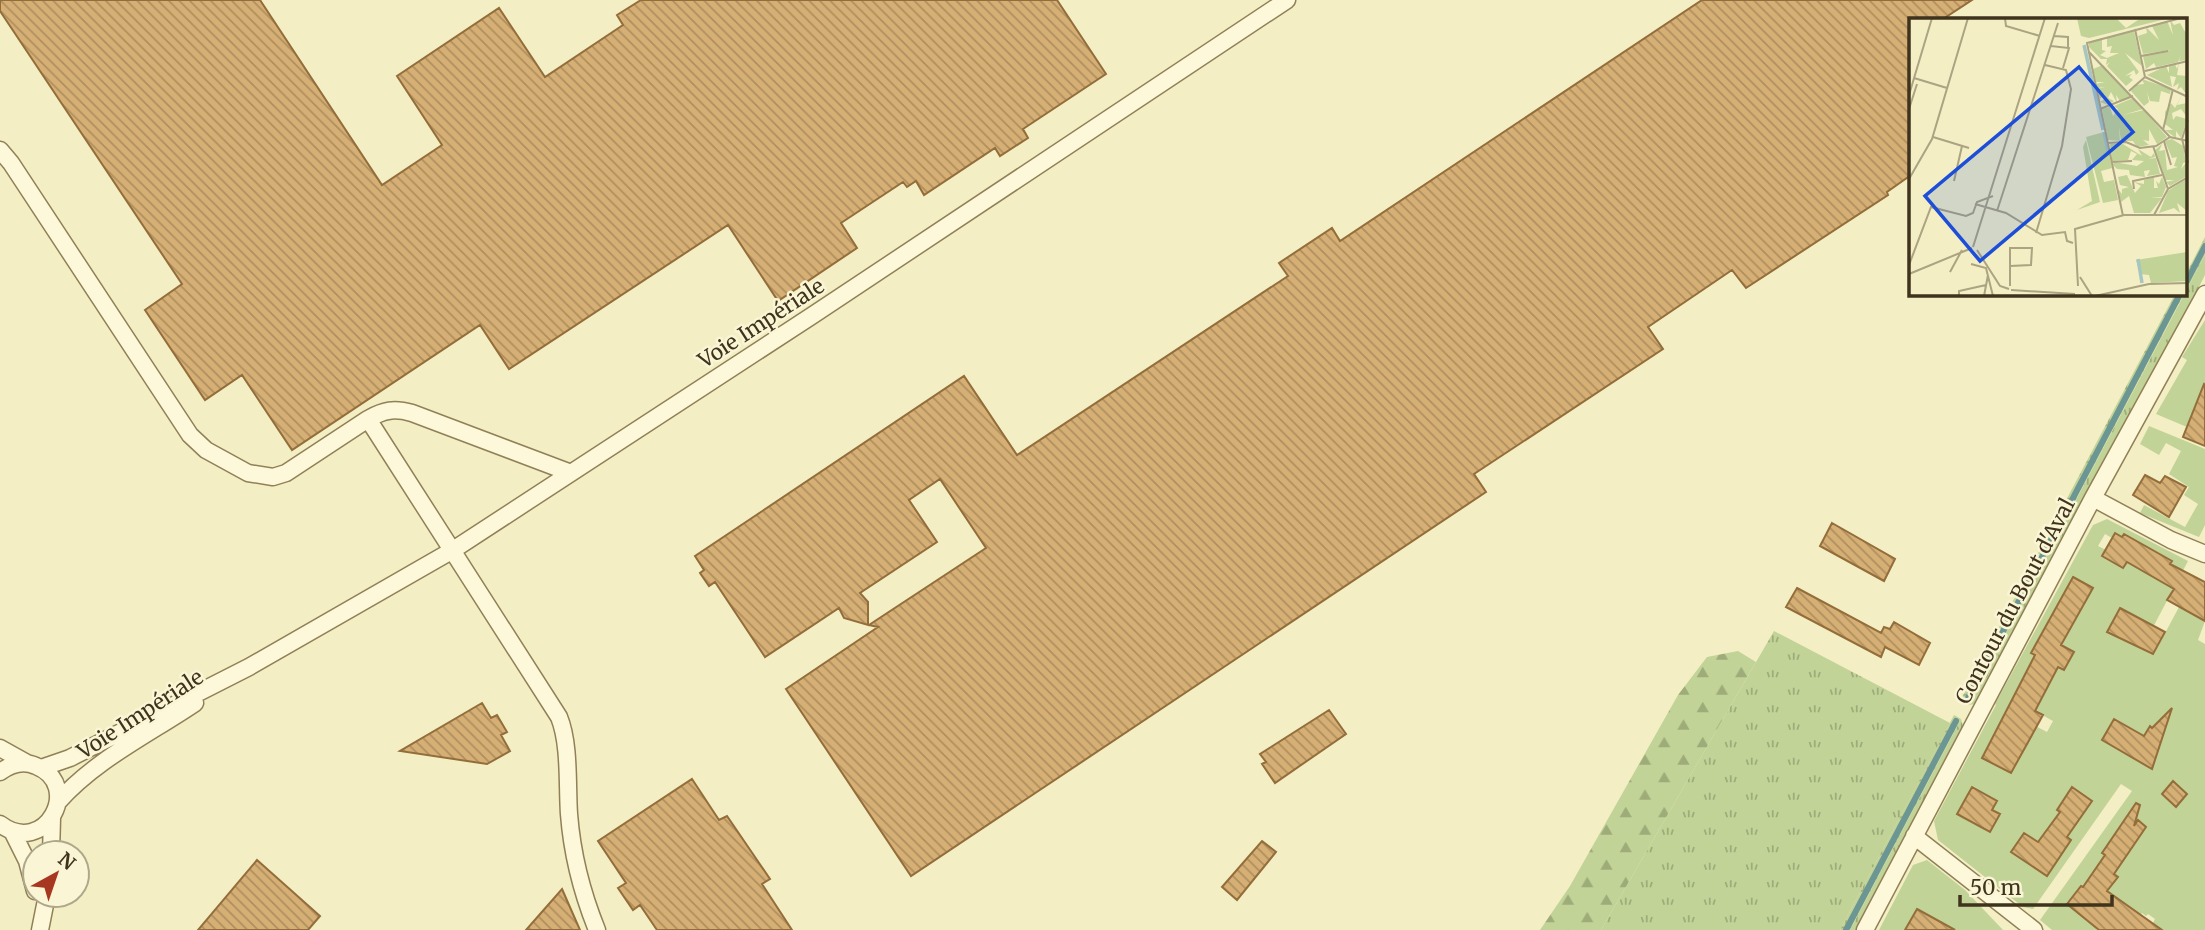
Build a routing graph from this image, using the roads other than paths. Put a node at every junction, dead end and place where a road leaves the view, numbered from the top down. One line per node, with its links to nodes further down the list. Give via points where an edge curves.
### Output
1 (1287, 0): 5 (street, Voie Impériale)
2 (0, 150): 4 (street, via 190,435 206,450 248,473 272,477)
3 (2205, 294): 6 (street, Contour du Bout d'Aval)
4 (368, 419): 5 (street, via 401,410); 7 (street)
5 (571, 473): 7 (street, Voie Impériale)
6 (2093, 498): 8 (street); 16 (street, Contour du Bout d'Aval)
7 (453, 550): 9 (street, Voie Impériale); 22 (street, via 562,725 574,850)
8 (2205, 554)
9 (249, 667): 11 (street, Voie Impériale, via 71,758); 13 (street, Voie Impériale, via 93,770)
10 (0, 748): 11 (street)
11 (34, 766): 12 (street, Voie Impériale, via 11,765); 13 (street, via 55,784)
12 (0, 772)
13 (58, 802): 14 (street)
14 (52, 818): 15 (street, via 34,831); 17 (street)
15 (4, 828): 18 (street)
16 (1914, 836): 23 (street, Contour du Bout d'Aval); 24 (street)
17 (51, 839)
18 (21, 852)
19 (36, 909): 21 (street)
20 (43, 909): 21 (street)
21 (38, 930)
22 (597, 930)
23 (1865, 930)
24 (2034, 930)

